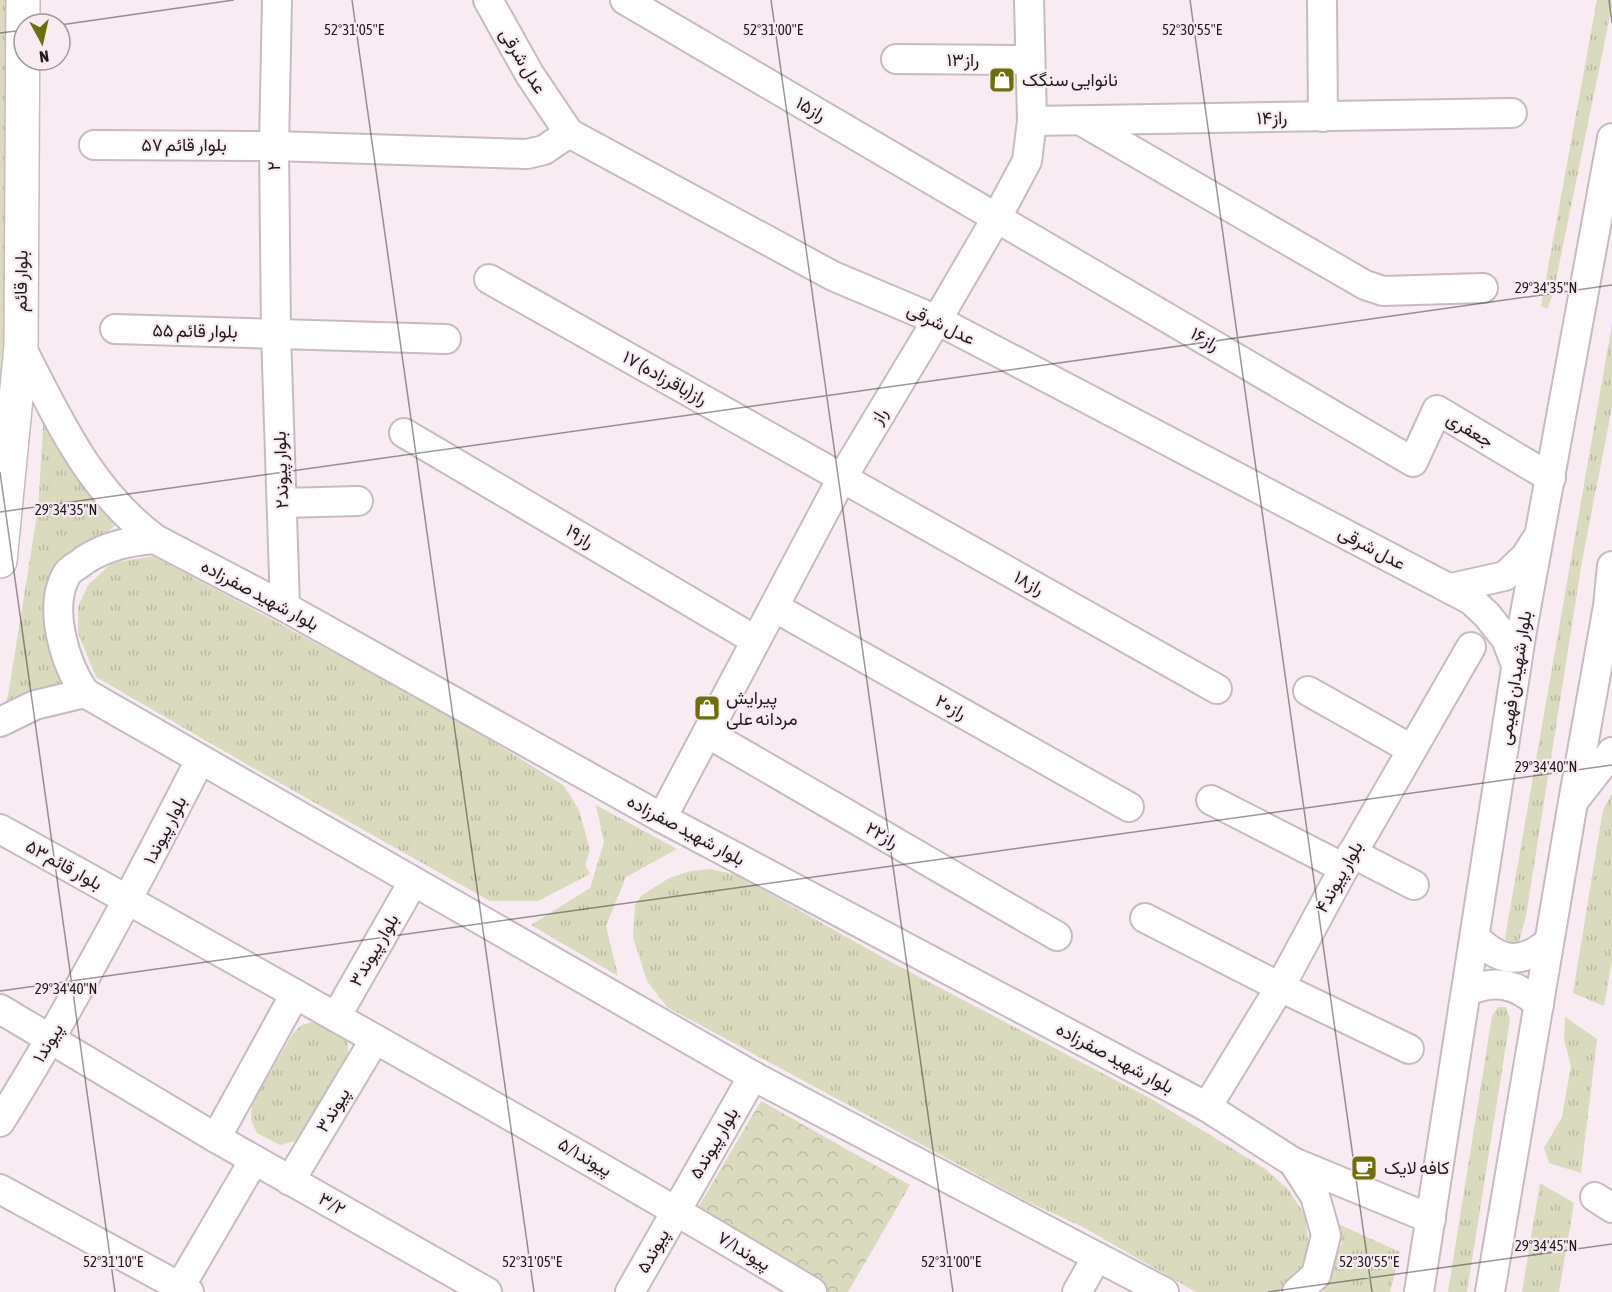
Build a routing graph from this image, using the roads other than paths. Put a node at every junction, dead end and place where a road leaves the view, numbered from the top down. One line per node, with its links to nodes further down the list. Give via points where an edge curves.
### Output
1 (23, 0): 24 (main road, بلوار قائم)
2 (277, 0): 16 (street, ۲)
3 (488, 0): 13 (street, عدل شرقی, via 530,75)
4 (625, 0): 17 (street, راز۱۵)
5 (1029, 0): 8 (street, راز)
6 (1322, 0): 10 (street)
7 (896, 59): 8 (street, راز۱۳)
8 (1030, 60): 11 (street, راز)
9 (1512, 113): 10 (street, راز۱۴)
10 (1323, 117): 12 (street, راز۱۴)
11 (1032, 122): 12 (street, راز۱۴); 17 (street, راز, via 1027,161)
12 (1082, 122): 19 (street, via 1365,285 1383,291)
13 (569, 133): 16 (street, بلوار قائم ۵۷, via 544,150 527,154); 20 (street, عدل شرقی, via 833,276)
14 (1612, 138): 28 (street, بلوار شهیدان فهیمی)
15 (94, 145): 16 (street, بلوار قائم ۵۷)
16 (274, 146): 22 (street, ۲)
17 (997, 218): 20 (street, راز); 26 (street, راز۱۶)
18 (489, 279): 27 (street, ۱۷ راز(باقرزاده))
19 (1484, 288)
20 (937, 320): 27 (street, راز); 35 (street, عدل شرقی)
21 (115, 328): 22 (street, بلوار قائم ۵۵)
22 (276, 333): 23 (street, بلوار قائم ۵۵); 30 (street, بلوار پیوند۲)
23 (446, 339)
24 (21, 347): 32 (street, بلوار شهید صفرزاده, via 73,447 106,493); 33 (main road, بلوار قائم)
25 (404, 433): 40 (street, راز۱۹)
26 (1413, 462): 28 (street, جعفری, via 1437,410)
27 (842, 478): 38 (street, راز); 43 (street, راز۱۸)
28 (1551, 478): 31 (street, بلوار شهیدان فهیمی)
29 (358, 501): 30 (street)
30 (282, 503): 37 (street, بلوار پیوند۲)
31 (1540, 533): 35 (street, via 1525,557 1505,576); 42 (street, بلوار شهیدان فهیمی)
32 (155, 539): 37 (street, بلوار شهید صفرزاده); 45 (street, via 108,547 67,574 61,590 61,633 73,675)
33 (0, 561)
34 (1612, 567): 36 (street)
35 (1450, 588): 42 (street, عدل شرقی, via 1487,615 1506,639)
36 (1608, 606): 39 (street); 52 (street)
37 (285, 607): 54 (street, بلوار شهید صفرزاده)
38 (774, 607): 40 (street, راز); 53 (street, راز۲۰)
39 (1612, 637)
40 (756, 640): 47 (street, راز)
41 (1471, 647): 48 (street, بلوار پیوند۴)
42 (1516, 665): 62 (street, بلوار شهیدان فهیمی)
43 (1217, 689)
44 (1308, 691): 48 (street)
45 (85, 693): 46 (street, via 35,705); 50 (street)
46 (0, 722)
47 (707, 733): 54 (street, راز); 61 (street, راز۲۲)
48 (1411, 750): 56 (street, بلوار پیوند۴)
49 (1612, 752): 52 (street)
50 (200, 760): 57 (street); 59 (street, بلوار پیوند۱)
51 (1211, 800): 56 (street)
52 (1572, 802): 63 (street)
53 (1128, 807)
54 (662, 818): 74 (street, بلوار شهید صفرزاده)
55 (0, 829): 59 (street, بلوار قائم۵۳)
56 (1348, 860): 58 (street); 64 (street, بلوار پیوند۴)
57 (413, 882): 69 (street, بلوار پیوند۳); 73 (street)
58 (1414, 885)
59 (129, 900): 66 (street, بلوار قائم۵۳); 71 (street, پیوند۱)
60 (1146, 918): 64 (street)
61 (1057, 936)
62 (1475, 937): 63 (street, via 1487,950 1502,957 1536,953); 65 (street, بلوار شهیدان فهیمی)
63 (1549, 942): 67 (street)
64 (1280, 987): 72 (street); 74 (street, بلوار پیوند۴)
65 (1466, 992): 67 (street, via 1492,984 1505,985 1530,996); 82 (street, بلوار شهیدان فهیمی)
66 (295, 994): 69 (street, پیوند۵/۱); 76 (street)
67 (1539, 1005): 92 (street)
68 (0, 1009): 71 (street, ۳/۲)
69 (336, 1017): 70 (street, پیوند۵/۱)
70 (375, 1039): 79 (street, پیوند۳); 81 (street, پیوند۵/۱)
71 (51, 1040): 75 (street, پیوند۱); 76 (street, ۳/۲)
72 (1409, 1049)
73 (753, 1076): 81 (street, بلوار پیوند۵); 83 (street)
74 (1207, 1107): 78 (street, بلوار شهید صفرزاده)
75 (0, 1122)
76 (216, 1137): 77 (street, ۳/۲)
77 (254, 1160): 79 (street, ۳/۲); 84 (street)
78 (1293, 1162): 82 (street, بلوار شهید صفرزاده); 90 (street, via 1315,1196 1326,1235 1316,1275)
79 (290, 1180): 85 (street, ۳/۲)
80 (0, 1189): 84 (street)
81 (676, 1210): 86 (street, پیوند۵); 87 (street, پیوند۷/۱)
82 (1431, 1219): 91 (street, بلوار شهیدان فهیمی)
83 (1097, 1257): 88 (street); 89 (street)
84 (182, 1290)
85 (487, 1292)
86 (630, 1292)
87 (812, 1292)
88 (1077, 1292)
89 (1164, 1292)
90 (1297, 1292)
91 (1419, 1292)
92 (1490, 1292)

